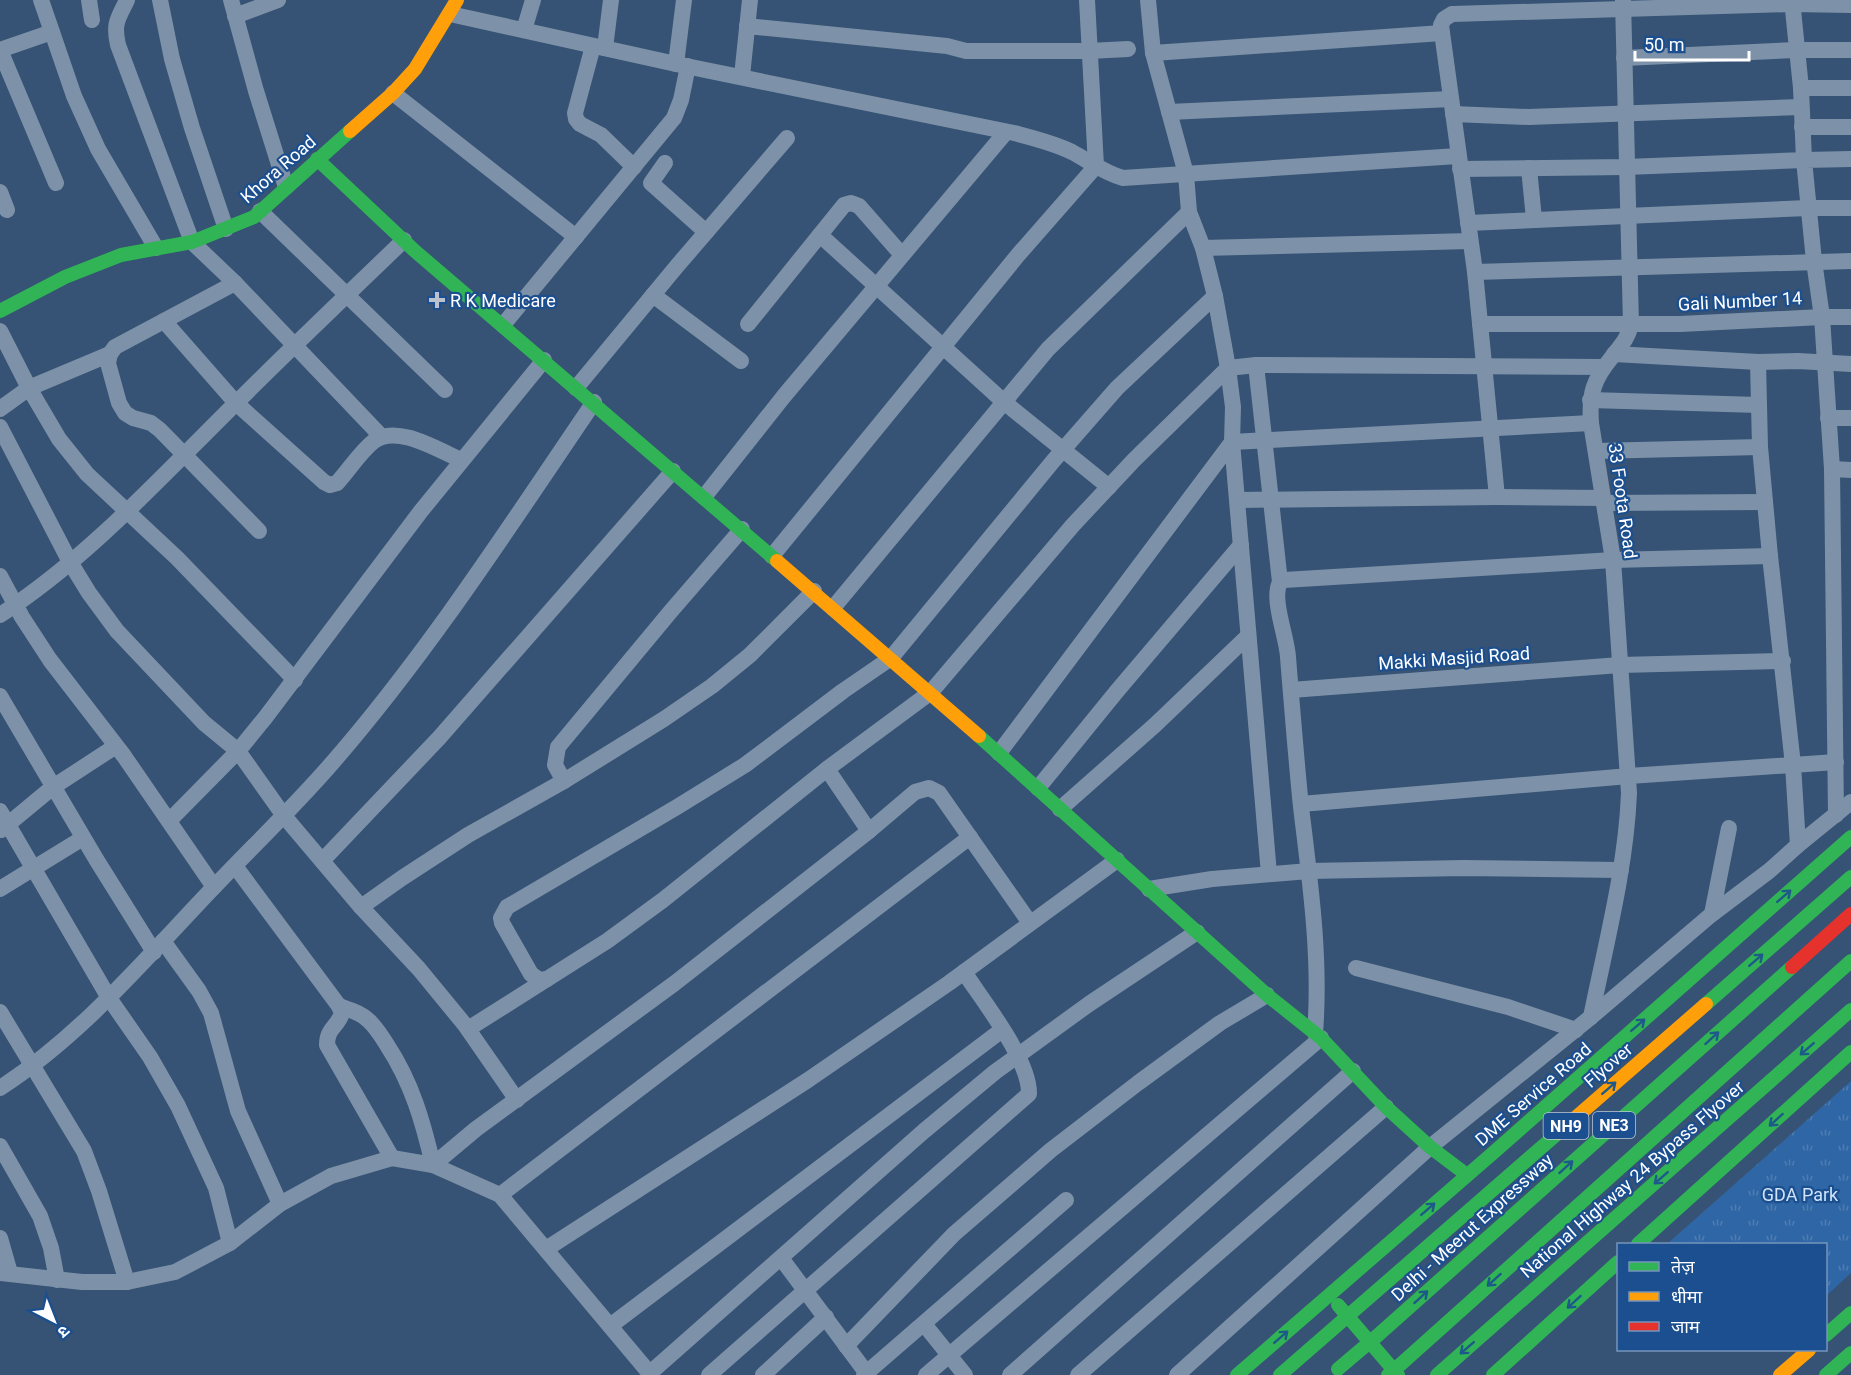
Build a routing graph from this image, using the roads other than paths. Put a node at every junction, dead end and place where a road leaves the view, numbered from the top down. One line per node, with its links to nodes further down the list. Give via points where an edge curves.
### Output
1 (41, 0): 20 (street)
2 (89, 0): 17 (street)
3 (127, 0): 69 (street, via 114,31)
4 (160, 0): 63 (street, via 192,129)
5 (278, 0): 16 (street)
6 (533, 0): 19 (street)
7 (611, 0): 22 (street)
8 (684, 0): 29 (street)
9 (750, 0): 18 (street)
10 (1087, 0): 26 (street)
11 (1148, 0): 27 (street)
12 (1792, 2): 13 (street); 14 (street); 24 (street)
13 (1623, 4): 21 (street, via 1452,14 1444,19); 28 (street, 33 Foota Road)
14 (1851, 5)
15 (454, 7): 19 (street); 33 (main road, Khora Road, via 415,69)
16 (233, 8): 53 (street)
17 (92, 20)
18 (747, 26): 26 (street, via 966,51); 30 (street)
19 (524, 30): 22 (street)
20 (52, 32): 52 (street, via 0,50); 70 (street, via 74,96 99,149)
21 (1442, 33): 27 (street); 34 (street)
22 (599, 47): 29 (street); 48 (street, via 576,119 601,135)
23 (1128, 49): 26 (street)
24 (1796, 50): 25 (street); 28 (street); 31 (street)
25 (1851, 50)
26 (1089, 51): 47 (street)
27 (1154, 53): 36 (street)
28 (1624, 58): 37 (street, 33 Foota Road)
29 (682, 65): 30 (street); 48 (street, via 681,100 674,118)
30 (742, 76): 40 (street)
31 (1801, 88): 32 (street); 35 (street)
32 (1851, 88)
33 (393, 93): 42 (main road, Khora Road); 66 (street)
34 (1452, 106): 36 (street); 37 (street, via 1530,117); 45 (street)
35 (1801, 106): 37 (street); 38 (street)
36 (1169, 112): 51 (street)
37 (1625, 113): 49 (street, 33 Foota Road)
38 (1802, 126): 39 (street); 44 (street)
39 (1851, 127)
40 (1006, 132): 47 (street, via 1044,141); 72 (street)
41 (787, 138): 64 (street)
42 (317, 159): 53 (main road, Khora Road); 67 (main road)
43 (1851, 159): 44 (street)
44 (1804, 160): 49 (street); 55 (street)
45 (1459, 162): 50 (street); 51 (street); 62 (street)
46 (665, 163): 64 (street, via 651,183)
47 (1095, 166): 51 (street, via 1123,178); 92 (street)
48 (634, 167): 66 (street)
49 (1626, 167): 50 (street); 60 (street, 33 Foota Road)
50 (1529, 168): 61 (street)
51 (1186, 174): 59 (street)
52 (56, 183)
53 (286, 188): 58 (main road, Khora Road)
54 (0, 192): 57 (street)
55 (1808, 208): 56 (street); 60 (street); 73 (street)
56 (1851, 208)
57 (7, 210)
58 (261, 211): 63 (main road, Khora Road); 80 (street)
59 (1189, 212): 71 (street); 109 (street, via 1048,349)
60 (1628, 217): 61 (street); 75 (street, 33 Foota Road)
61 (1534, 219): 62 (street)
62 (1468, 223): 68 (street)
63 (226, 229): 69 (main road, Khora Road)
64 (706, 232): 79 (street)
65 (820, 235): 72 (street, via 844,205 851,203 859,206); 78 (street); 86 (street)
66 (576, 237): 88 (street)
67 (404, 240): 80 (street); 88 (main road)
68 (1470, 241): 71 (street); 76 (street)
69 (192, 242): 70 (main road, Khora Road); 77 (street)
70 (156, 248): 82 (main road, Khora Road, via 121,255 65,277)
71 (1203, 248): 81 (street)
72 (902, 255): 78 (street)
73 (1814, 261): 74 (street); 75 (street); 83 (street)
74 (1851, 261)
75 (1631, 269): 76 (street); 89 (street, 33 Foota Road)
76 (1475, 272): 87 (street)
77 (235, 283): 85 (street); 91 (street)
78 (876, 288): 92 (street); 130 (street)
79 (653, 295): 96 (street); 105 (street)
80 (346, 296): 91 (street); 106 (street)
81 (1215, 296): 103 (street); 122 (street, via 1117,388)
82 (0, 311)
83 (1822, 317): 84 (street, Gali Number 14); 89 (street, Gali Number 14); 98 (street)
84 (1851, 317)
85 (165, 321): 93 (street, via 115,347); 110 (street)
86 (748, 324)
87 (1480, 324): 89 (street, Gali Number 14); 101 (street)
88 (503, 325): 95 (main road)
89 (1631, 325): 94 (street, 33 Foota Road, via 1628,339)
90 (0, 331): 104 (street)
91 (294, 347): 110 (street); 118 (street)
92 (942, 348): 109 (street); 140 (street)
93 (110, 354): 104 (street); 124 (street, via 108,363 125,413 151,423)
94 (1614, 354): 97 (street); 102 (street, 33 Foota Road)
95 (544, 360): 105 (main road); 125 (street)
96 (741, 361)
97 (1758, 362): 98 (street); 111 (street)
98 (1825, 363): 99 (street); 113 (street)
99 (1851, 364)
100 (1256, 365): 101 (street); 103 (street); 119 (street)
101 (1484, 367): 102 (street); 117 (street)
102 (1603, 367): 107 (street, 33 Foota Road)
103 (1228, 368): 120 (street); 129 (street)
104 (29, 388): 112 (street); 136 (street, via 59,439 87,474)
105 (576, 388): 108 (main road)
106 (445, 390)
107 (1590, 400): 111 (street); 115 (street, 33 Foota Road)
108 (594, 402): 128 (main road); 174 (street, via 465,591 389,693)
109 (1004, 402): 122 (street); 148 (street)
110 (236, 403): 118 (street, via 330,485 337,483); 124 (street)
111 (1759, 405): 121 (street)
112 (0, 409)
113 (1828, 418): 114 (street); 126 (street)
114 (1851, 418)
115 (1591, 423): 117 (street); 123 (street, 33 Foota Road)
116 (0, 428): 143 (street)
117 (1490, 428): 119 (street); 131 (street)
118 (381, 436): 125 (street, via 402,435)
119 (1265, 441): 120 (street); 133 (street)
120 (1232, 442): 132 (street); 162 (street)
121 (1760, 447): 123 (street); 135 (street)
122 (1063, 450): 129 (street); 151 (street)
123 (1596, 451): 134 (street, 33 Foota Road)
124 (184, 456): 136 (street); 138 (street)
125 (461, 460): 154 (street)
126 (1832, 469): 127 (street); 159 (street)
127 (1851, 470)
128 (673, 471): 130 (main road); 184 (street, via 439,738)
129 (1109, 487): 156 (street)
130 (704, 497): 137 (main road)
131 (1497, 497): 133 (street); 134 (street)
132 (1238, 500): 133 (street); 139 (street)
133 (1271, 500): 145 (street)
134 (1604, 500): 135 (street); 142 (street, 33 Foota Road)
135 (1765, 502): 141 (street)
136 (126, 511): 143 (street); 154 (street)
137 (742, 530): 140 (main road); 167 (street, via 558,747 555,765)
138 (259, 531)
139 (1241, 545): 150 (street); 169 (street)
140 (772, 556): 146 (main road)
141 (1770, 556): 142 (street); 152 (street)
142 (1613, 560): 145 (street); 153 (street, 33 Foota Road)
143 (70, 562): 147 (street); 161 (street, via 117,631 204,723)
144 (0, 576): 147 (street)
145 (1280, 582): 155 (street, via 1276,593)
146 (814, 591): 148 (main road); 167 (street, via 750,655 712,686)
147 (16, 605): 149 (street); 160 (street, via 50,660)
148 (833, 608): 151 (main road)
149 (0, 615)
150 (1248, 636): 172 (street); 189 (street)
151 (891, 658): 156 (main road); 203 (street, via 745,765 507,907 502,923 531,974 539,980)
152 (1783, 661): 153 (street, Makki Masjid Road); 164 (street)
153 (1620, 665): 155 (street, Makki Masjid Road); 166 (street, 33 Foota Road)
154 (295, 680): 161 (street)
155 (1291, 690): 171 (street)
156 (930, 692): 162 (main road); 165 (street)
157 (0, 696): 168 (street)
158 (1851, 723): 159 (street)
159 (1835, 736): 163 (street)
160 (116, 746): 168 (street); 175 (street)
161 (238, 751): 174 (street); 175 (street)
162 (999, 753): 169 (main road)
163 (1836, 762): 164 (street); 173 (street)
164 (1793, 765): 166 (street); 182 (street)
165 (827, 769): 178 (street); 203 (street, via 663,900)
166 (1629, 776): 171 (street); 187 (street, 33 Foota Road)
167 (564, 780): 194 (street, via 468,835)
168 (53, 787): 176 (street); 181 (street)
169 (1038, 788): 172 (main road)
170 (1851, 802): 173 (street)
171 (1301, 804): 188 (street)
172 (1060, 809): 183 (main road)
173 (1836, 814): 182 (street)
174 (284, 816): 184 (street); 185 (street)
175 (169, 821): 191 (street)
176 (3, 822): 186 (street)
177 (1729, 828): 195 (street)
178 (869, 831): 179 (street, via 915,792 929,788 939,793); 219 (street)
179 (970, 837): 197 (street); 226 (street)
180 (1851, 837): 225 (main road, DME Service Road, one-way to 180)
181 (83, 838): 186 (street); 199 (street)
182 (1797, 845): 195 (street)
183 (1117, 860): 193 (main road); 197 (street)
184 (322, 861): 194 (street)
185 (235, 866): 191 (street); 206 (street)
186 (34, 868): 192 (street); 205 (street)
187 (1621, 870): 188 (street); 209 (street, 33 Foota Road)
188 (1309, 871): 189 (street); 213 (street)
189 (1269, 874): 193 (street)
190 (1851, 877): 261 (main road, Flyover / NH9, one-way to 190, bridge)
191 (214, 887): 199 (street)
192 (0, 889)
193 (1149, 889): 198 (main road)
194 (361, 908): 210 (street, via 419,969)
195 (1712, 914): 209 (street)
196 (1851, 914): 250 (main road, Delhi - Meerut Expressway / NE3, one-way to 196, bridge)
197 (1030, 923): 202 (street)
198 (1197, 932): 204 (main road); 215 (street)
199 (159, 947): 205 (street); 228 (street, via 198,991 211,1013 238,1111)
200 (1851, 961): 249 (main road, NE3, one-way to 249)
201 (1356, 969): 212 (street, via 1508,1007)
202 (964, 972): 211 (street); 232 (street, via 808,1080)
203 (547, 979): 210 (street)
204 (1267, 995): 213 (main road); 245 (street, via 1220,1023 1051,1150 954,1234)
205 (109, 998): 216 (street); 230 (street, via 150,1057 200,1150 216,1188)
206 (339, 1006): 223 (street, via 340,1020 330,1030 327,1045); 224 (street, via 367,1019 400,1064 414,1094)
207 (1851, 1010): 263 (main road, National Highway 24 Bypass Flyover, one-way to 263)
208 (0, 1012): 216 (street)
209 (1591, 1017): 212 (street)
210 (468, 1029): 219 (street)
211 (1002, 1030): 215 (street); 243 (street)
212 (1576, 1030): 222 (street)
213 (1318, 1036): 217 (main road); 248 (street)
214 (1851, 1052): 231 (main road, one-way to 231)
215 (1018, 1054): 233 (street, via 924,1131); 238 (street, via 1029,1094)
216 (32, 1067): 218 (street); 237 (street, via 84,1151)
217 (1353, 1071): 220 (main road); 257 (street)
218 (0, 1088)
219 (517, 1100): 224 (street)
220 (1386, 1107): 222 (main road); 258 (street)
221 (0, 1146): 236 (street, via 40,1216)
222 (1430, 1147): 225 (main road); 259 (street)
223 (392, 1158): 224 (street); 228 (street, via 331,1176)
224 (433, 1165): 226 (street)
225 (1467, 1175): 239 (main road, DME Service Road, one-way to 225)
226 (500, 1195): 232 (street)
227 (1066, 1200): 242 (street)
228 (280, 1204): 230 (street)
229 (0, 1238): 235 (street)
230 (230, 1243): 237 (street, via 175,1272)
231 (1640, 1243)
232 (546, 1249): 243 (street)
233 (782, 1258): 238 (street); 251 (street)
234 (1617, 1263): 264 (main road, one-way to 264)
235 (5, 1273): 236 (street)
236 (57, 1280): 237 (street)
237 (127, 1282)
238 (806, 1290): 241 (street); 253 (street)
239 (1330, 1295): 249 (main road); 260 (main road, DME Service Road, one-way to 239)
240 (1851, 1313): 244 (main road)
241 (826, 1317): 245 (street); 254 (street)
242 (924, 1324): 248 (street); 252 (street)
243 (610, 1326): 251 (street)
244 (1827, 1334)
245 (846, 1346): 252 (street)
246 (1808, 1351): 265 (main road)
247 (1851, 1353): 266 (main road)
248 (949, 1355): 255 (street); 256 (street)
249 (1400, 1369): 262 (main road, NE3, bridge)
250 (1335, 1372)
251 (650, 1374)
252 (866, 1374)
253 (709, 1375)
254 (763, 1375)
255 (926, 1375)
256 (965, 1375)
257 (1010, 1375)
258 (1078, 1375)
259 (1177, 1375)
260 (1237, 1375)
261 (1280, 1375)
262 (1388, 1375)
263 (1437, 1375)
264 (1493, 1375)
265 (1780, 1375)
266 (1826, 1375)

